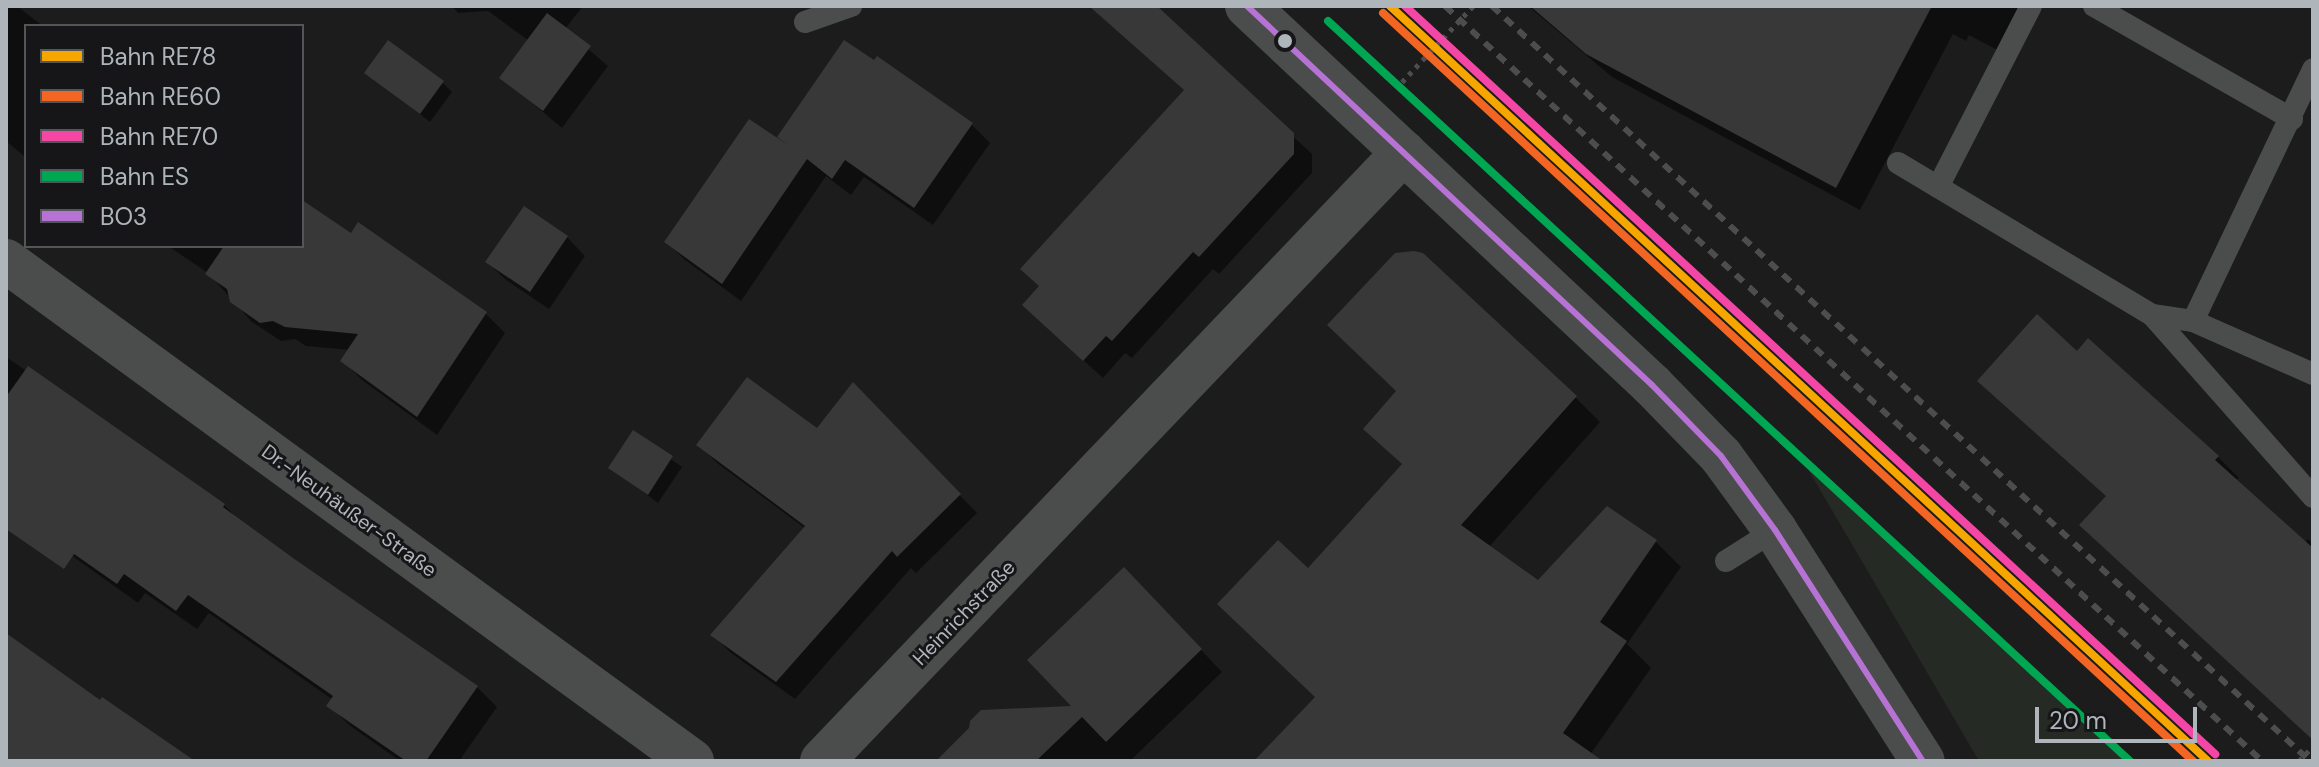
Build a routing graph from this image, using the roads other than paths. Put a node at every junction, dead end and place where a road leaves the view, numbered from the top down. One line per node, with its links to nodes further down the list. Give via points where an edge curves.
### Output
1 (851, 6): 5 (lane)
2 (1247, 6): 8 (street)
3 (2031, 6): 10 (lane)
4 (2094, 6): 7 (lane)
5 (805, 22)
6 (2313, 69): 7 (lane)
7 (2292, 119): 13 (lane)
8 (1404, 152): 16 (street, via 1721,456); 19 (street, Heinrichstraße)
9 (1898, 163): 10 (lane)
10 (1938, 187): 12 (lane)
11 (6, 261): 18 (street, Dr.-Neuhäußer-Straße)
12 (2152, 315): 13 (lane); 15 (lane)
13 (2193, 321): 14 (lane)
14 (2313, 374)
15 (2313, 497)
16 (1775, 530): 17 (lane); 20 (street)
17 (1726, 561)
18 (692, 761)
19 (822, 761)
20 (1923, 761)

